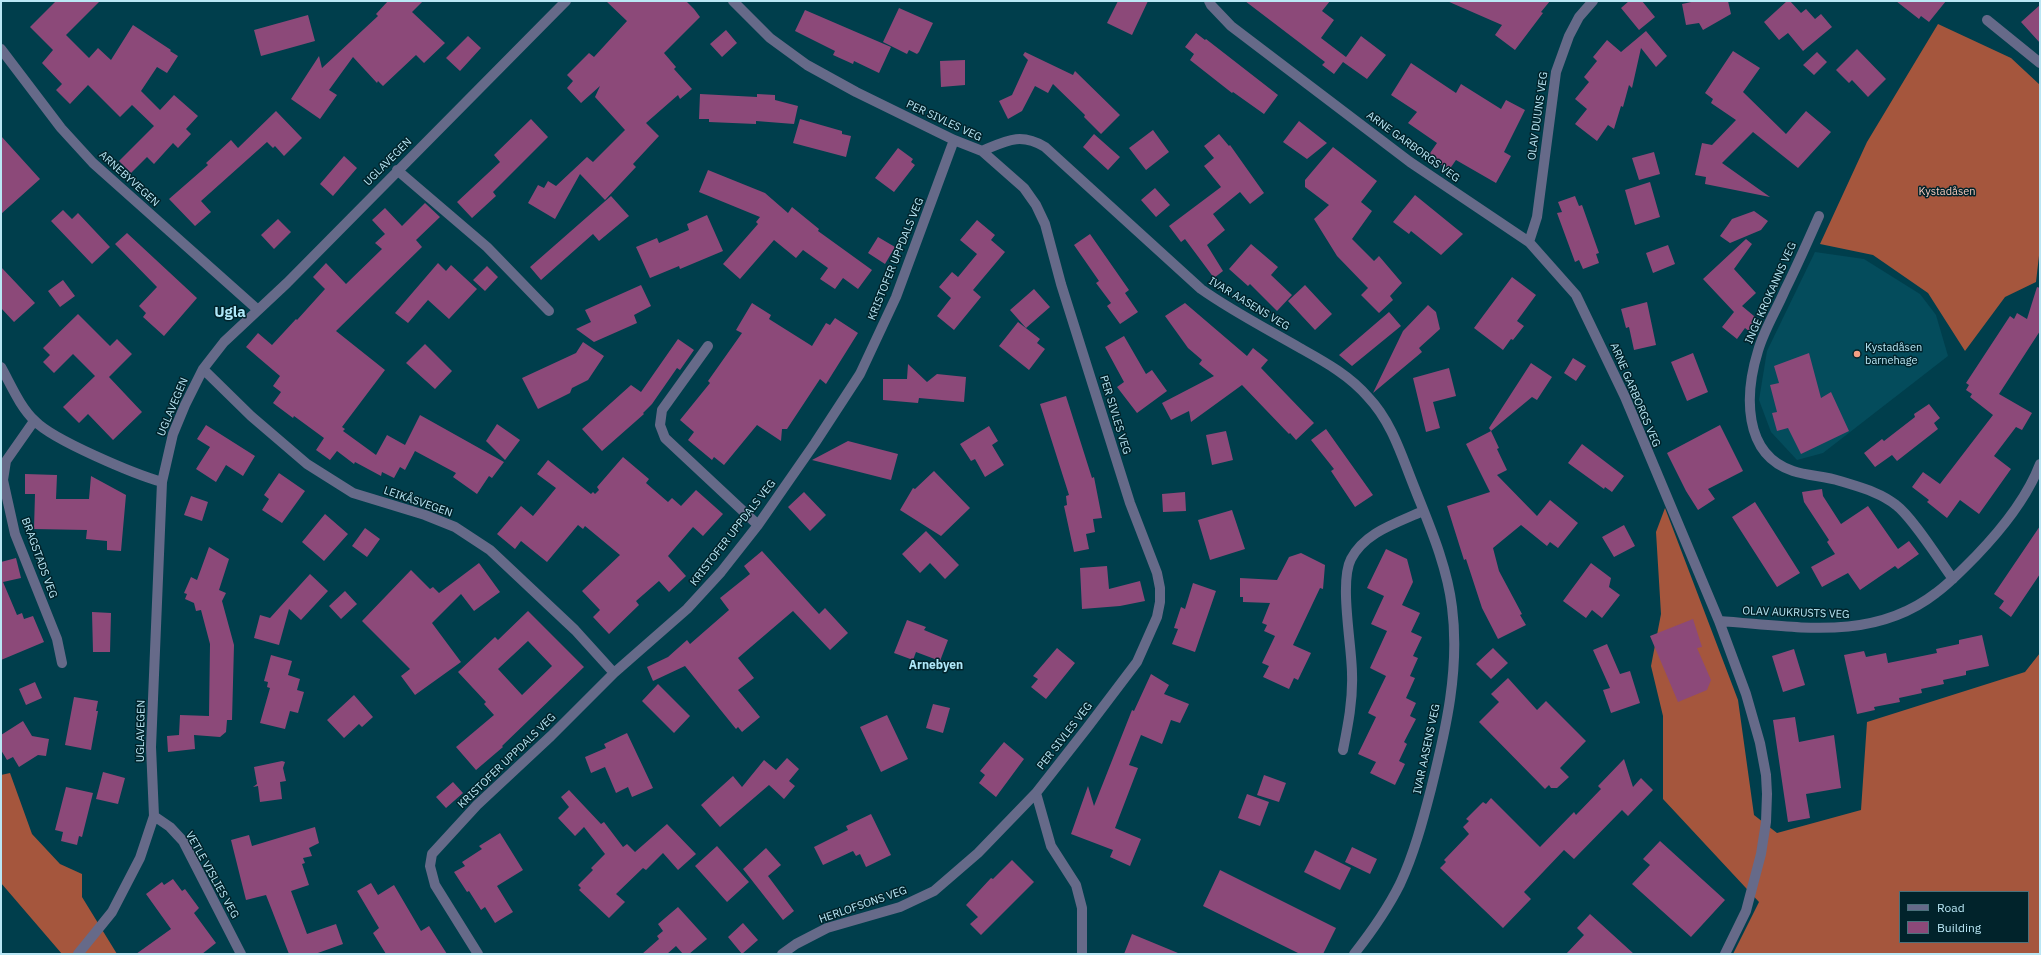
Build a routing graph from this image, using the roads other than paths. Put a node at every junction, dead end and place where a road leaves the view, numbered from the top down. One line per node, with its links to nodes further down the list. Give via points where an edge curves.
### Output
1 (566, 1): 10 (street, UGLAVEGEN)
2 (733, 1): 8 (street, PER SIVLES VEG, via 770,38 807,65)
3 (1209, 1): 12 (street, ARNE GARBORGS VEG, via 1231,26 1410,162)
4 (1593, 1): 12 (street, OLAV DUUNS VEG, via 1579,17 1569,36 1556,72 1537,217)
5 (1987, 20): 7 (street)
6 (1, 49): 13 (street, ARNEBYVEGEN, via 60,128 93,163)
7 (2040, 63)
8 (954, 140): 9 (street, PER SIVLES VEG); 22 (street, KRISTOFER UPPDALS VEG, via 896,297 860,374)
9 (982, 151): 21 (street, IVAR AASENS VEG, via 1014,139 1023,138 1039,143 1201,289 1352,380 1370,398 1390,428); 28 (street, PER SIVLES VEG, via 1024,188 1045,224 1061,284 1130,503 1157,573 1160,588 1157,617 1137,662)
10 (397, 170): 13 (street, UGLAVEGEN); 14 (street, via 487,247)
11 (1819, 216): 23 (street, INGE KROKANNS VEG, via 1758,351 1750,417 1754,434 1762,451 1776,463 1793,471 1839,480 1878,494 1897,505)
12 (1529, 242): 24 (street, ARNE GARBORGS VEG, via 1576,295 1625,397)
13 (258, 310): 17 (street, UGLAVEGEN, via 224,342)
14 (549, 311)
15 (708, 346): 22 (street, via 662,410 660,426 665,438)
16 (1, 367): 18 (street)
17 (203, 369): 20 (street, UGLAVEGEN, via 173,434); 26 (street, LEIKÅSVEGEN, via 251,416 307,464 353,493 449,525 481,544 575,630)
18 (34, 421): 20 (street, via 49,432 86,450); 25 (street, BRAGSTADS VEG, via 6,461 3,480 15,534 57,639)
19 (2040, 464): 23 (street, OLAV AUKRUSTS VEG, via 2016,508 1984,548)
20 (162, 482): 29 (street, UGLAVEGEN, via 151,747)
21 (1424, 512): 27 (street, via 1386,527 1367,539 1355,552 1348,567 1346,585 1352,693); 35 (street, IVAR AASENS VEG, via 1448,582 1452,607 1454,669 1446,732 1426,808 1400,884)
22 (758, 525): 26 (street, KRISTOFER UPPDALS VEG, via 688,609)
23 (1953, 579): 24 (street, OLAV AUKRUSTS VEG, via 1922,603 1879,623 1834,628)
24 (1719, 621): 36 (street, ARNE GARBORGS VEG, via 1752,711 1765,768 1767,794 1766,822 1754,883 1746,911)
25 (62, 663)
26 (614, 673): 32 (street, KRISTOFER UPPDALS VEG, via 441,842 432,854 430,866 435,884)
27 (1343, 750)
28 (1036, 793): 33 (street, HERLOFSONS VEG, via 978,853 934,891 900,907 827,928); 34 (street, via 1051,846 1076,885 1082,908)
29 (154, 816): 30 (street, UGLAVEGEN, via 140,858 112,912); 31 (street, VETLE VISLIES VEG, via 170,827 183,841)
30 (81, 953)
31 (241, 954)
32 (478, 954)
33 (782, 954)
34 (1082, 954)
35 (1354, 954)
36 (1725, 954)

